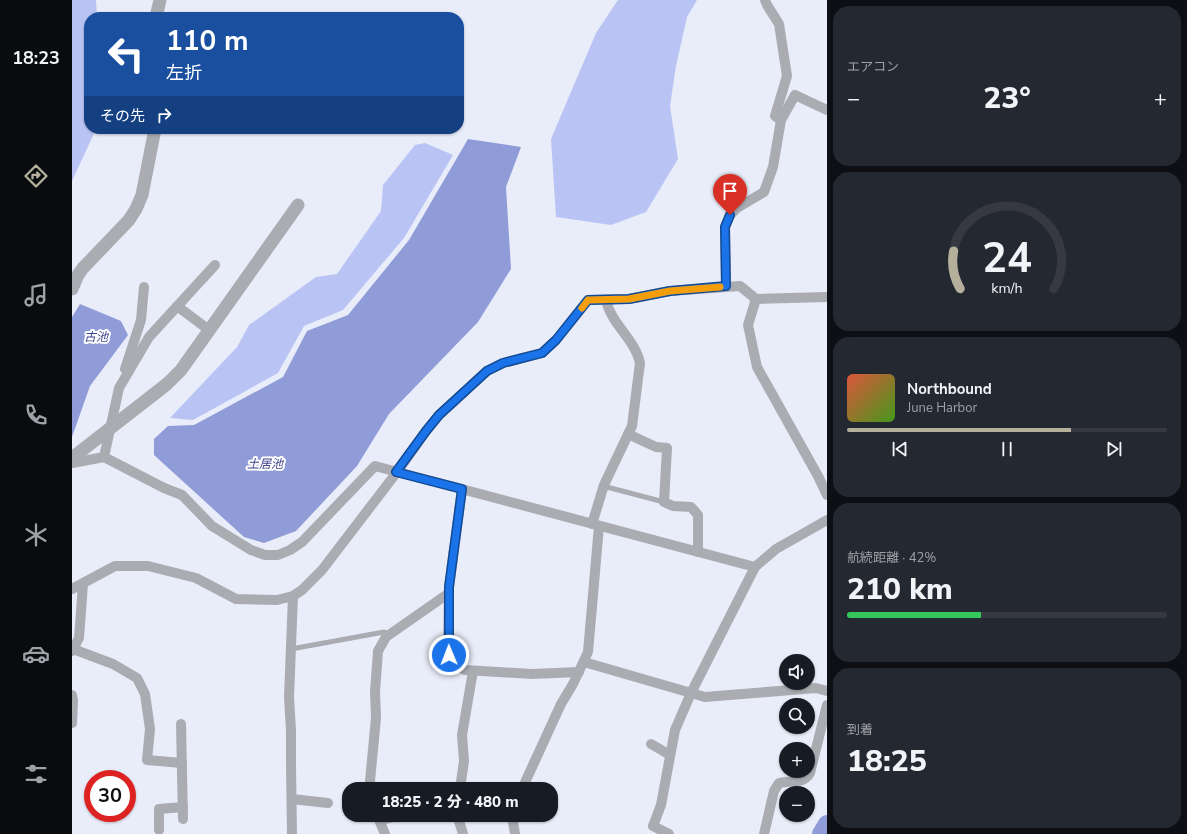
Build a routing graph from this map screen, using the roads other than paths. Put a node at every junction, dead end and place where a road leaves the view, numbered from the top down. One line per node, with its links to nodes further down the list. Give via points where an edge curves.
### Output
1 (160, 0): 3 (street)
2 (765, 0): 5 (street, via 779,24 787,76 775,116)
3 (157, 12)
4 (827, 110): 5 (street, via 795,95)
5 (781, 120): 9 (street, via 773,167 764,192 737,208 730,215 725,227)
6 (154, 134): 11 (street, via 142,195 136,209 129,220 83,268)
7 (298, 206): 16 (street)
8 (215, 265): 15 (street)
9 (726, 286): 13 (street, via 740,286); 14 (street)
10 (144, 288): 17 (street, via 141,320)
11 (72, 289)
12 (827, 297): 13 (street)
13 (756, 298): 26 (street, via 748,325 757,368)
14 (606, 300): 19 (street, via 608,311 638,354 640,363 632,426); 23 (street, via 588,300 556,340 542,353 503,363 487,371 439,415)
15 (177, 306): 16 (street); 17 (street, via 149,337)
16 (209, 330): 18 (street, via 181,370 167,384)
17 (119, 388): 18 (street)
18 (110, 427): 20 (street); 21 (street)
19 (628, 434): 24 (street); 27 (street, via 656,447 667,448)
20 (104, 457): 22 (street); 23 (street, via 182,495 212,526 251,550 265,555 290,550 302,542 375,466)
21 (72, 458)
22 (72, 463)
23 (396, 472): 25 (street); 35 (street, via 322,570)
24 (603, 486): 27 (lane); 29 (street)
25 (462, 489): 29 (street); 34 (street)
26 (827, 495)
27 (664, 502): 30 (street, via 673,506 691,506 698,515)
28 (827, 520): 31 (street, via 776,549)
29 (596, 525): 30 (street); 39 (street, via 588,652)
30 (698, 552): 31 (street)
31 (755, 567): 43 (street)
32 (83, 584): 33 (street); 35 (street, via 116,566 148,566 196,578 236,599 278,600); 38 (street, via 79,638)
33 (72, 589)
34 (449, 593): 36 (street); 40 (street, via 449,655 459,668)
35 (294, 596): 37 (street)
36 (389, 634): 37 (lane, via 384,632); 51 (street, via 378,650 376,718)
37 (291, 649): 54 (street, via 289,697)
38 (73, 650): 50 (street, via 113,664 137,678 145,694 150,729 147,760)
39 (584, 662): 41 (street); 43 (street)
40 (473, 670): 41 (street, via 532,674); 52 (street, via 462,735 464,761)
41 (579, 672): 53 (street, via 561,704)
42 (827, 691): 43 (street, via 816,688 705,697)
43 (691, 693): 49 (street, via 675,730)
44 (72, 695): 46 (street)
45 (827, 705): 67 (street, via 810,773 801,782 779,782 774,791)
46 (72, 724)
47 (181, 724): 50 (street)
48 (651, 744): 49 (street)
49 (670, 755): 66 (street, via 661,805 653,826)
50 (182, 763): 56 (street)
51 (370, 782)
52 (461, 782)
53 (525, 782)
54 (292, 799): 55 (street); 62 (street)
55 (328, 803)
56 (183, 807): 57 (street); 61 (street, via 159,809)
57 (183, 819)
58 (380, 822): 63 (street)
59 (459, 822): 64 (street)
60 (513, 822): 65 (street)
61 (159, 830)
62 (292, 834)
63 (385, 834)
64 (463, 834)
65 (515, 834)
66 (669, 834)
67 (764, 834)

